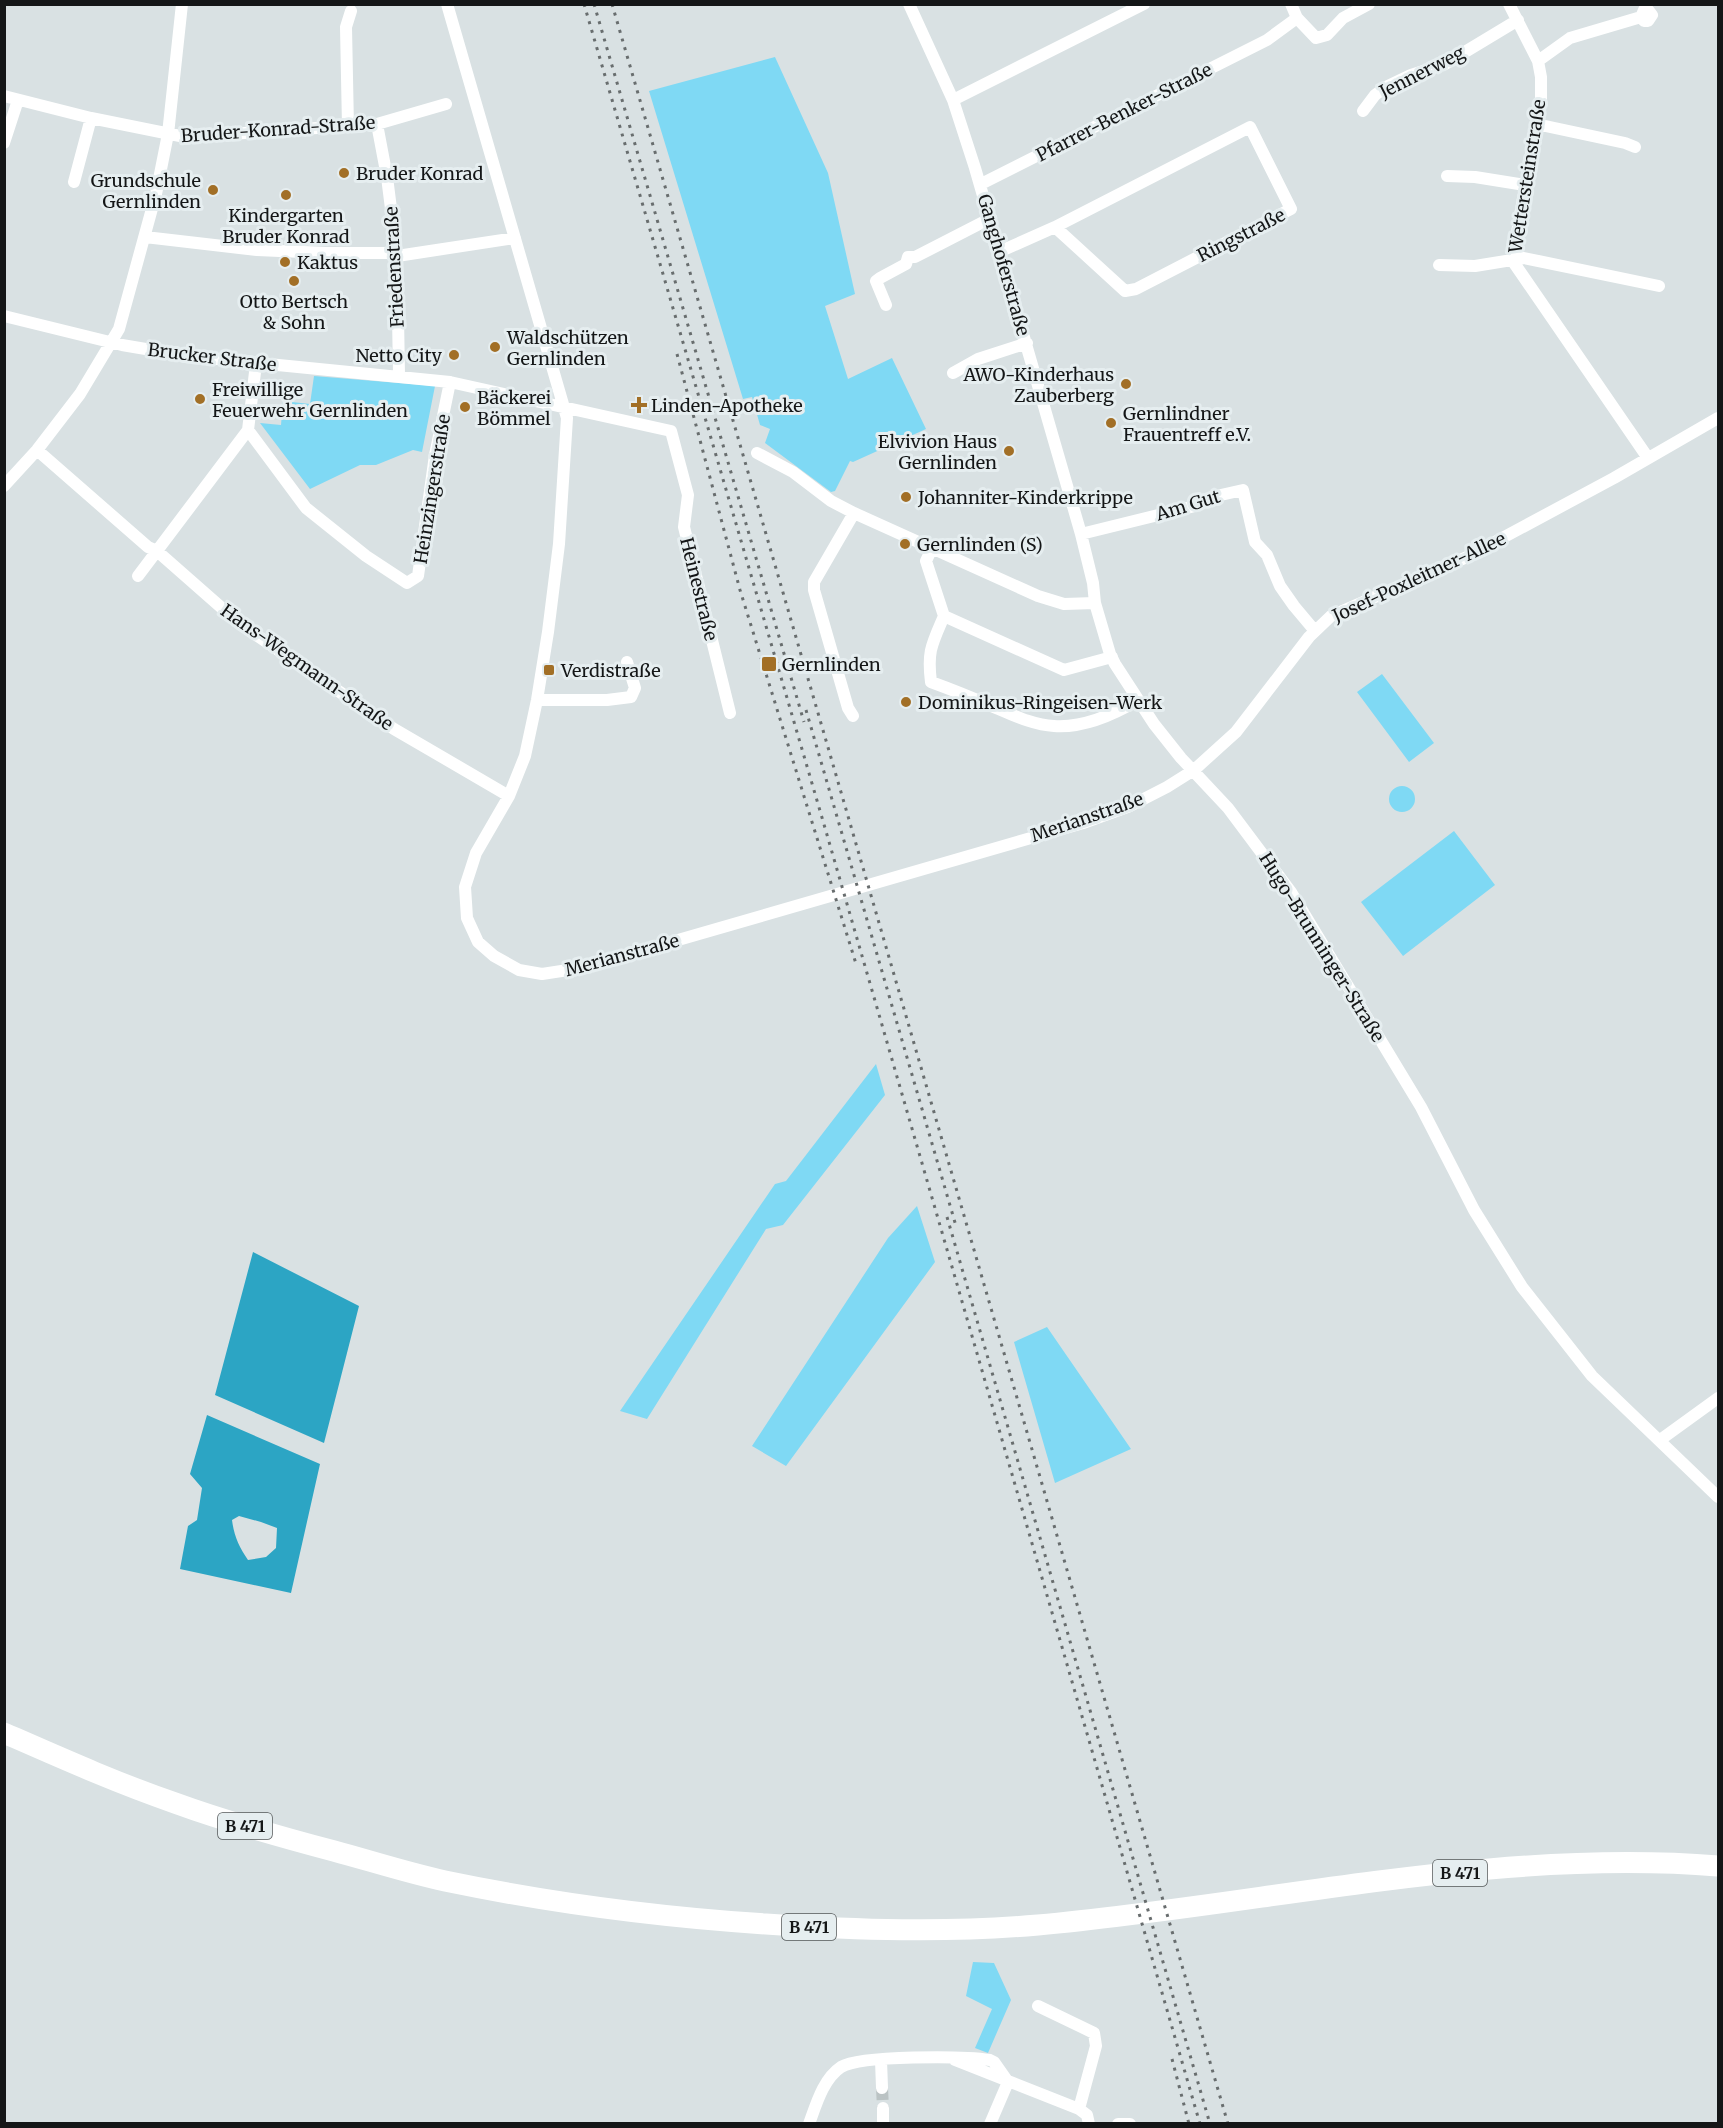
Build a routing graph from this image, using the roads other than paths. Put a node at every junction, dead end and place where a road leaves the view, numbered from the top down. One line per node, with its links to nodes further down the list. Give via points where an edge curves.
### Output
1 (182, 4): 22 (street)
2 (447, 4): 32 (street, Merianstraße)
3 (909, 4): 15 (street, Ganghoferstraße)
4 (1144, 4): 15 (street)
5 (1291, 4): 10 (street)
6 (1369, 4): 10 (street, via 1343,18 1327,35 1316,38)
7 (1509, 4): 11 (street, Wettersteinstraße)
8 (351, 11): 21 (street, via 346,27)
9 (1641, 17): 12 (street, via 1570,38)
10 (1298, 18): 27 (street, Pfarrer-Benker-Straße, via 1268,40)
11 (1518, 20): 12 (street, Wettersteinstraße); 17 (street, Jennerweg, via 1445,64 1386,87)
12 (1538, 61): 20 (street, Wettersteinstraße, via 1541,99)
13 (4, 96): 14 (street, Bruder-Konrad-Straße)
14 (18, 100): 18 (street, Bruder-Konrad-Straße); 23 (street)
15 (953, 100): 27 (street, Ganghoferstraße)
16 (446, 104): 19 (street, Bruder-Konrad-Straße)
17 (1363, 111)
18 (91, 118): 22 (street, Bruder-Konrad-Straße); 26 (street)
19 (377, 124): 21 (street, Bruder-Konrad-Straße); 34 (street, Friedenstraße)
20 (1536, 124): 24 (street); 28 (street, Wettersteinstraße)
21 (348, 127): 22 (street, Bruder-Konrad-Straße, via 185,137)
22 (168, 134): 31 (street)
23 (4, 143)
24 (1635, 147)
25 (1447, 176): 28 (street)
26 (74, 182)
27 (981, 184): 29 (street, Ganghoferstraße)
28 (1525, 185): 35 (street, Wettersteinstraße)
29 (991, 218): 33 (street, Ganghoferstraße); 38 (street, via 908,257 906,264 876,281)
30 (1055, 227): 30 (street, Ringstraße, via 1250,127 1291,209 1136,289 1125,291); 33 (street, Ringstraße)
31 (145, 237): 34 (street, via 257,250); 40 (street, via 119,329)
32 (515, 238): 34 (street); 46 (street, Merianstraße)
33 (1001, 251): 41 (street, Ganghoferstraße)
34 (396, 256): 44 (street, Friedenstraße)
35 (1512, 260): 36 (street); 37 (street, via 1524,258); 51 (street, Wettersteinstraße)
36 (1439, 266)
37 (1659, 286)
38 (886, 305)
39 (4, 316): 40 (street, Brucker Straße)
40 (111, 341): 42 (street, Brucker Straße); 49 (street, via 80,394)
41 (1027, 343): 43 (street, via 978,359); 54 (street, Ganghoferstraße)
42 (256, 364): 44 (street, Brucker Straße); 48 (street)
43 (954, 373)
44 (399, 375): 45 (street, Brucker Straße)
45 (450, 382): 46 (street, Brucker Straße); 48 (street, Heinzingerstraße, via 418,576 407,583 306,508)
46 (564, 406): 63 (street, Merianstraße, via 567,418 559,543); 65 (street, Heinestraße, via 671,431 688,495 684,527)
47 (1719, 418): 51 (street, Josef-Poxleitner-Allee)
48 (248, 430): 56 (street)
49 (37, 450): 52 (street); 56 (street, Hans-Wegmann-Straße)
50 (758, 453): 53 (street)
51 (1648, 458): 60 (street, Josef-Poxleitner-Allee, via 1467,557 1330,616)
52 (4, 486)
53 (854, 513): 55 (street); 66 (street, via 814,582)
54 (1081, 534): 58 (street, Ganghoferstraße); 60 (street, Am Gut, via 1243,490 1255,542 1267,555 1280,586)
55 (932, 548): 58 (street, via 1050,601); 59 (street, via 926,561)
56 (157, 551): 57 (street); 68 (street, Hans-Wegmann-Straße, via 240,624 394,729)
57 (138, 576)
58 (1095, 603): 61 (street, Hugo-Brunninger-Straße)
59 (944, 616): 61 (street, via 1064,670); 64 (street, via 930,648 931,682 1030,722 1053,726 1091,722)
60 (1315, 630): 67 (street, Josef-Poxleitner-Allee, via 1236,732)
61 (1112, 657): 64 (street, Hugo-Brunninger-Straße)
62 (627, 662): 63 (street, via 635,688 631,697)
63 (537, 700): 68 (street, Merianstraße, via 525,756)
64 (1138, 700): 67 (street, Hugo-Brunninger-Straße)
65 (730, 713)
66 (853, 716)
67 (1194, 770): 68 (street, Merianstraße, via 1130,806 1083,823 581,968 542,974 519,970 494,956 478,942 467,918 465,887 476,853); 70 (street, Hugo-Brunninger-Straße, via 1291,892 1421,1107 1474,1210 1522,1287 1592,1376)
68 (509, 796)
69 (1719, 1398): 70 (street)
70 (1660, 1440): 71 (street, Hugo-Brunninger-Straße)
71 (1719, 1497)
72 (4, 1733): 73 (highway, B 471, via 171,1802 236,1824 440,1880 570,1904 691,1919 823,1928 982,1929 1125,1916 1471,1871 1636,1863)
73 (1719, 1866)
74 (1038, 2006): 79 (street, via 1094,2033 1096,2046)
75 (881, 2060): 76 (street, via 951,2058); 77 (street); 80 (street, via 867,2059 841,2068 824,2087)
76 (1008, 2082): 79 (street); 82 (street)
77 (882, 2088)
78 (883, 2108): 81 (street)
79 (1079, 2109): 83 (street, via 1087,2115)
80 (809, 2124)
81 (883, 2124)
82 (990, 2124)
83 (1089, 2124)
84 (1118, 2124): 85 (street)
85 (1130, 2124)

